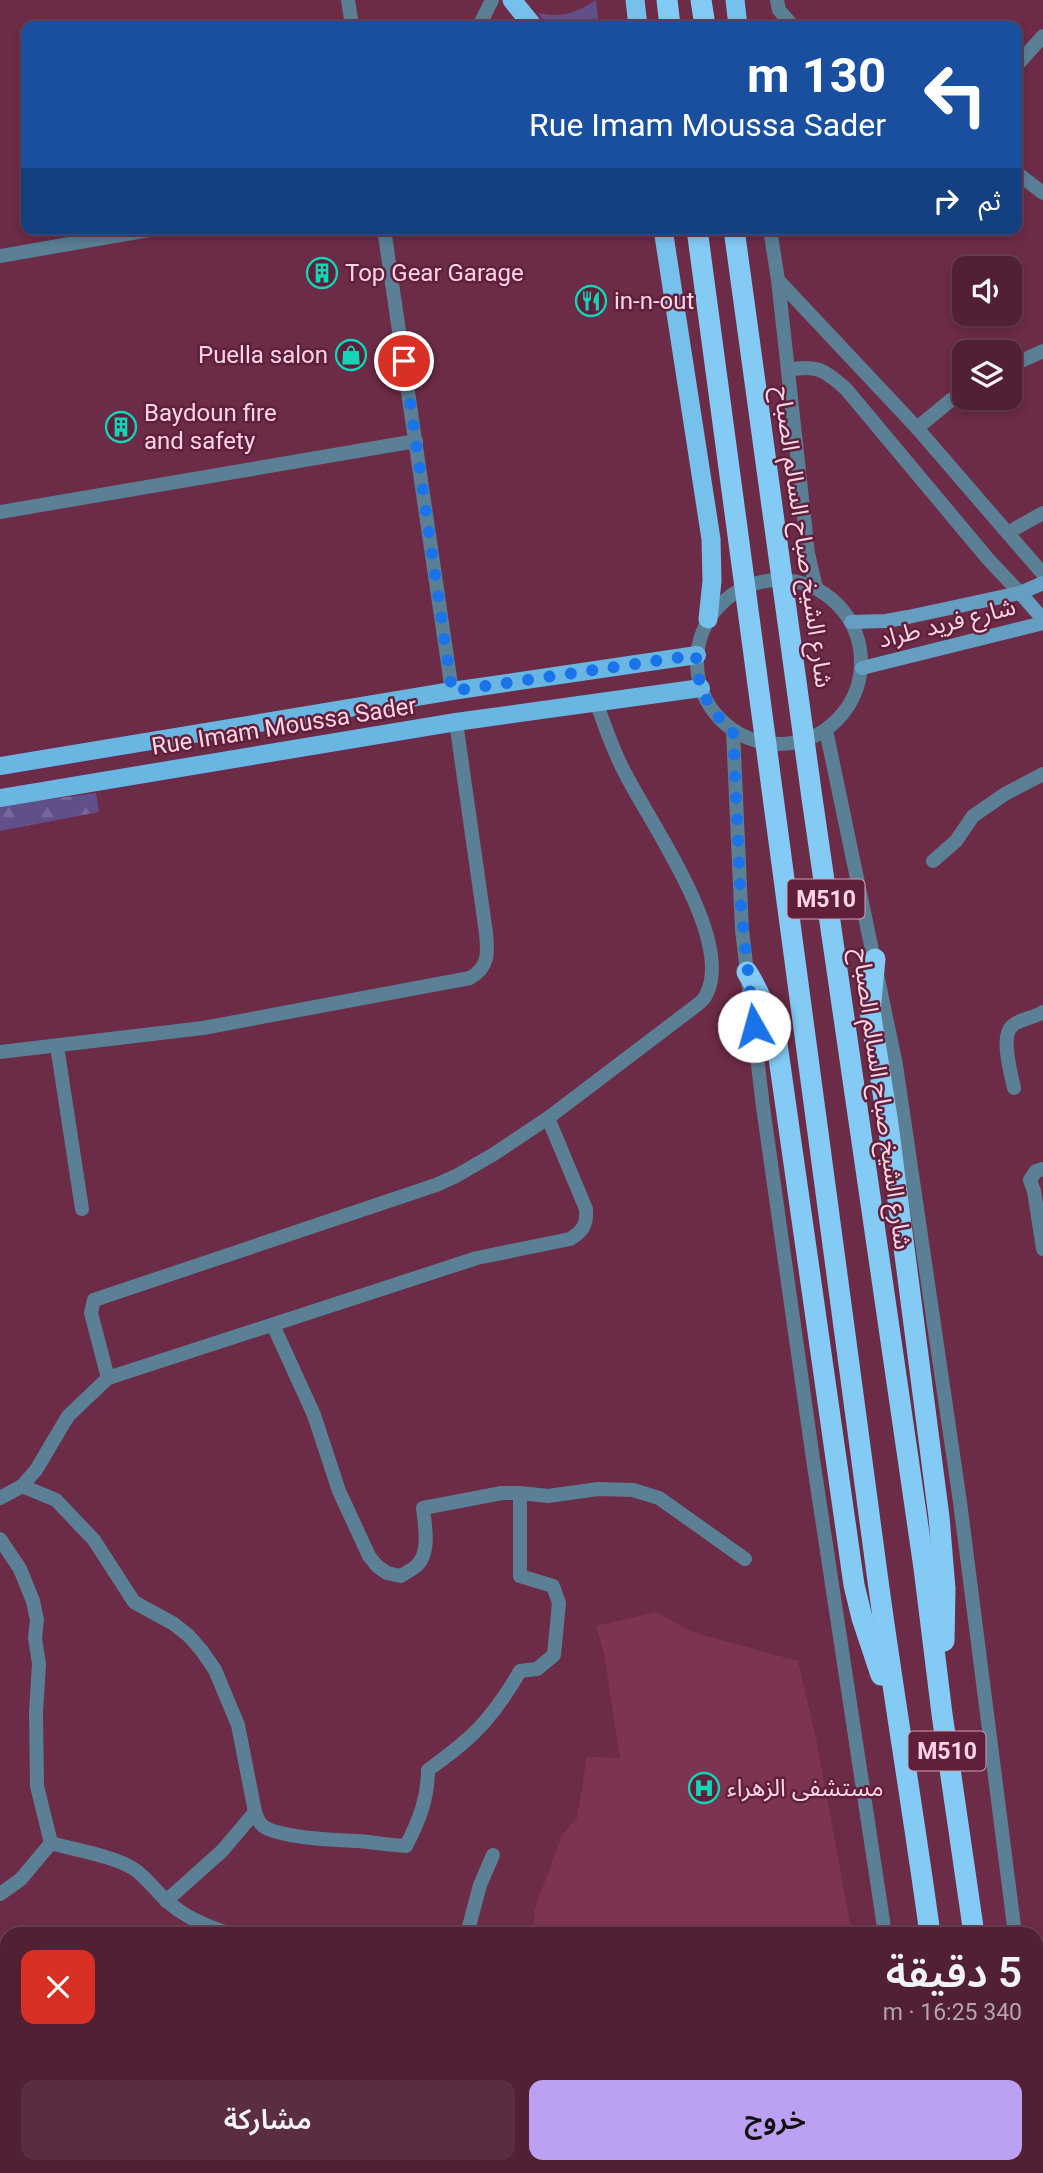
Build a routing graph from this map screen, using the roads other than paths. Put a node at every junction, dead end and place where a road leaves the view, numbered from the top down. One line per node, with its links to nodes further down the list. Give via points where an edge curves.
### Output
1 (348, 0): 9 (street)
2 (492, 0): 10 (street)
3 (512, 0): 11 (highway)
4 (635, 0): 12 (highway)
5 (667, 0): 13 (highway)
6 (701, 0): 14 (highway)
7 (735, 0): 15 (highway)
8 (777, 0): 16 (street)
9 (351, 21)
10 (482, 21)
11 (529, 21)
12 (637, 21)
13 (669, 21)
14 (704, 21)
15 (737, 21)
16 (789, 21)
17 (1043, 36): 18 (street)
18 (1022, 59)
19 (1022, 177): 20 (street)
20 (1043, 194)
21 (121, 235): 27 (street)
22 (385, 235): 34 (street)
23 (664, 235): 42 (highway, via 711,540)
24 (699, 235): 75 (highway, M510)
25 (735, 235): 74 (highway, شارع الشيخ صباح السالم الصباح / M510)
26 (771, 235): 28 (street)
27 (0, 256)
28 (778, 280): 31 (street); 33 (street)
29 (1043, 351): 30 (street)
30 (1022, 361)
31 (788, 370): 40 (street); 41 (street, via 807,366 846,389)
32 (952, 399): 33 (street)
33 (917, 428): 37 (street)
34 (416, 441): 35 (street); 48 (street)
35 (0, 512)
36 (1043, 513): 37 (street)
37 (1009, 532): 38 (street)
38 (1043, 574)
39 (1043, 583): 41 (main road, شارع فريد طراد)
40 (816, 588): 42 (street, via 768,580 745,587); 44 (street, via 836,602)
41 (1020, 593): 43 (main road, شارع فريد طراد); 44 (main road, شارع فريد طراد, via 886,621)
42 (708, 619): 45 (street)
43 (1043, 621): 46 (main road, شارع فريد طراد)
44 (851, 622): 46 (street, via 860,644)
45 (696, 655): 47 (street); 48 (main road, Rue Imam Moussa Sader)
46 (862, 668): 51 (street, via 844,713)
47 (701, 688): 49 (main road, Rue Imam Moussa Sader); 52 (street, via 708,705)
48 (452, 691): 53 (main road, Rue Imam Moussa Sader)
49 (597, 704): 50 (main road, Rue Imam Moussa Sader); 63 (street, via 625,774 701,915 711,980 697,1006)
50 (456, 722): 55 (main road, Rue Imam Moussa Sader); 60 (street, via 488,954 478,973 203,1028)
51 (826, 730): 52 (street, via 790,744 751,740); 57 (street, شارع الشيخ صباح السالم الصباح)
52 (733, 731): 58 (street)
53 (0, 766)
54 (1043, 774): 56 (street, via 972,816 957,841)
55 (0, 798)
56 (933, 861)
57 (875, 959): 74 (highway, via 870,1011 943,1554); 86 (street, شارع الشيخ صباح السالم الصباح, via 925,1258)
58 (747, 972): 75 (highway, via 761,995 777,1044 854,1585); 83 (street, via 813,1459)
59 (1043, 1012): 62 (street, via 1011,1027 1007,1034)
60 (57, 1046): 61 (street); 65 (street)
61 (0, 1052)
62 (1014, 1087)
63 (548, 1118): 67 (street, via 586,1209 582,1231 570,1239 477,1258); 68 (street, via 436,1185 94,1300 91,1314)
64 (1043, 1169): 66 (street, via 1035,1171 1030,1180)
65 (82, 1209)
66 (1043, 1249)
67 (273, 1325): 68 (street); 70 (street, via 369,1556 387,1573 401,1576 424,1557 423,1508)
68 (108, 1378): 69 (street, via 68,1416)
69 (22, 1486): 71 (street); 76 (street, via 56,1500 94,1540 134,1602 174,1624 202,1651 238,1725)
70 (520, 1493): 73 (street, via 548,1496 633,1490 659,1498); 76 (street, via 520,1576 553,1586 559,1603 554,1654 537,1669 520,1671 483,1723 428,1770 428,1789 406,1846 330,1841 270,1829 258,1821)
71 (0, 1497)
72 (0, 1539): 77 (street, via 20,1569 37,1620 37,1786)
73 (745, 1559)
74 (942, 1714): 85 (highway, شارع الشيخ صباح السالم الصباح / M510)
75 (897, 1720): 84 (highway, M510)
76 (255, 1812): 80 (street, via 222,1851)
77 (51, 1843): 79 (street, via 20,1879); 80 (street, via 122,1862)
78 (493, 1855): 82 (street)
79 (0, 1894)
80 (166, 1901): 81 (street)
81 (211, 1927)
82 (469, 1927)
83 (884, 1927)
84 (929, 1927)
85 (973, 1927)
86 (1015, 1927)

